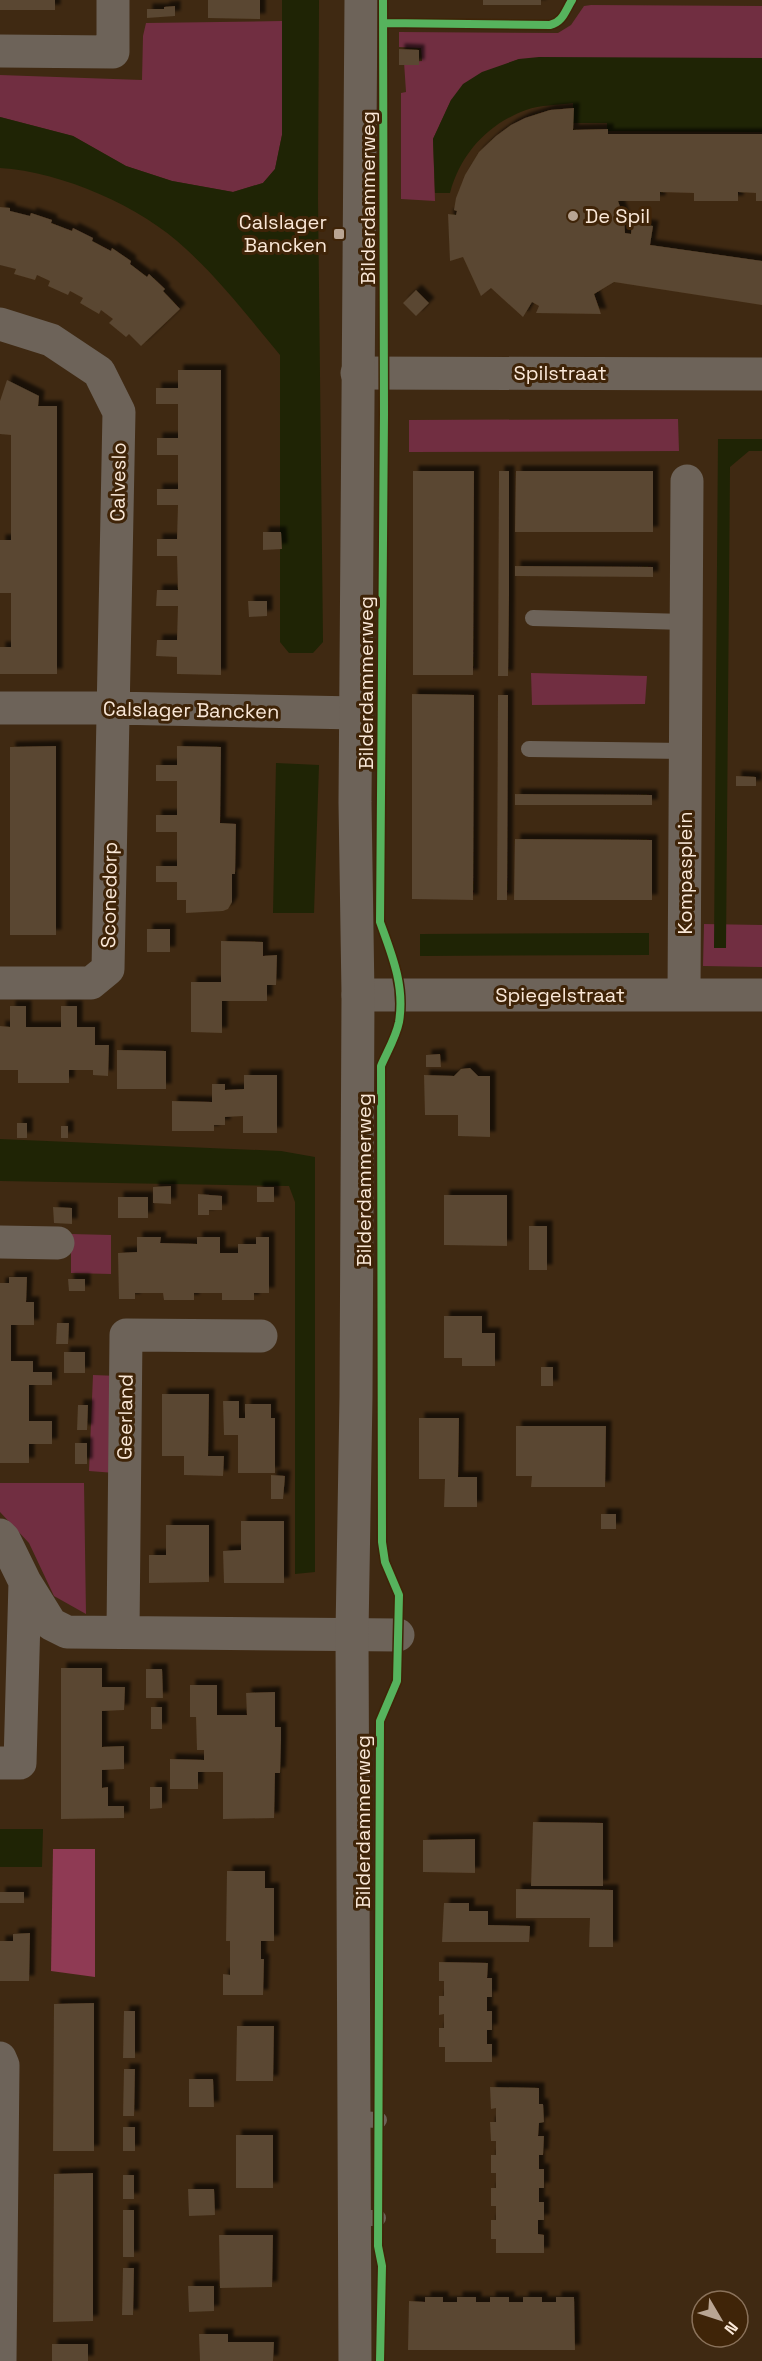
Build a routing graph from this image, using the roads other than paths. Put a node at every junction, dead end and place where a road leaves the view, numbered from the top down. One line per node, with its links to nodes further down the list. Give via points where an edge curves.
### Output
1 (113, 0): 3 (street, via 112,52)
2 (361, 0): 5 (street, Bilderdammerweg)
3 (0, 51)
4 (0, 324): 11 (street, Calveslo, via 51,340 99,372 119,412)
5 (357, 373): 6 (street, Spilstraat); 12 (street, Bilderdammerweg)
6 (762, 374)
7 (687, 481): 9 (street, Kompasplein)
8 (533, 618): 9 (lane)
9 (687, 622): 14 (street, Kompasplein)
10 (0, 708): 11 (street, Calslager Bancken)
11 (113, 708): 12 (street, Calslager Bancken); 15 (street, Sconedorp, via 108,969 92,983)
12 (357, 713): 16 (street, Bilderdammerweg)
13 (529, 749): 14 (lane)
14 (685, 751): 17 (street, Kompasplein)
15 (0, 983)
16 (358, 995): 17 (street, Spiegelstraat); 25 (street, Bilderdammerweg)
17 (684, 995): 18 (street, Spiegelstraat)
18 (762, 995)
19 (0, 1242): 20 (street)
20 (58, 1243)
21 (261, 1336): 24 (street, Geerland, via 126,1335)
22 (0, 1535): 23 (street)
23 (25, 1582): 24 (street, via 51,1624 67,1632); 27 (street, via 20,1763)
24 (123, 1632): 25 (street)
25 (352, 1633): 26 (street); 30 (street, Bilderdammerweg, via 366,2120 366,2218)
26 (398, 1635)
27 (0, 1763)
28 (0, 2058): 29 (street)
29 (0, 2361)
30 (355, 2361)

